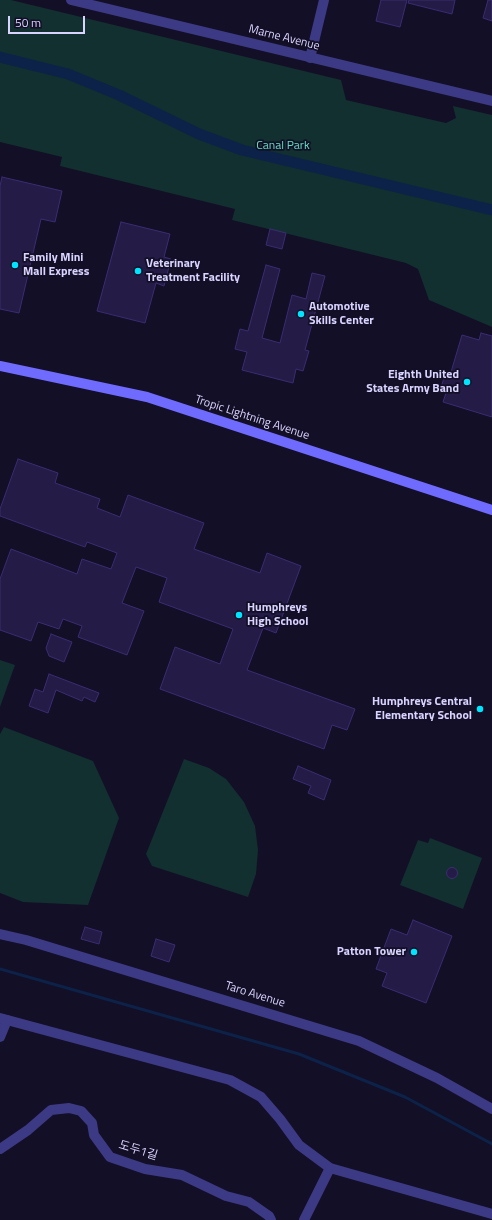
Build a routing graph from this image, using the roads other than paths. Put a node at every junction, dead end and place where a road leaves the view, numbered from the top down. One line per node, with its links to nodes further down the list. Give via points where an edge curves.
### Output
1 (71, 0): 3 (street, Marne Avenue)
2 (324, 0): 3 (street)
3 (310, 58): 4 (street, Marne Avenue)
4 (492, 101)
5 (0, 366): 6 (main road, Tropic Lightning Avenue, via 147,397)
6 (492, 510)
7 (0, 934): 10 (street, Taro Avenue, via 359,1041 437,1078)
8 (4, 1019): 9 (street); 12 (street, via 230,1080 261,1097 299,1144)
9 (0, 1038)
10 (492, 1109)
11 (0, 1149): 14 (street, 도두1길, via 51,1110 69,1108 81,1111 92,1123 94,1135 110,1157 145,1169 182,1175 226,1196 250,1202)
12 (330, 1168): 13 (street); 15 (street)
13 (492, 1214)
14 (271, 1220)
15 (304, 1220)

